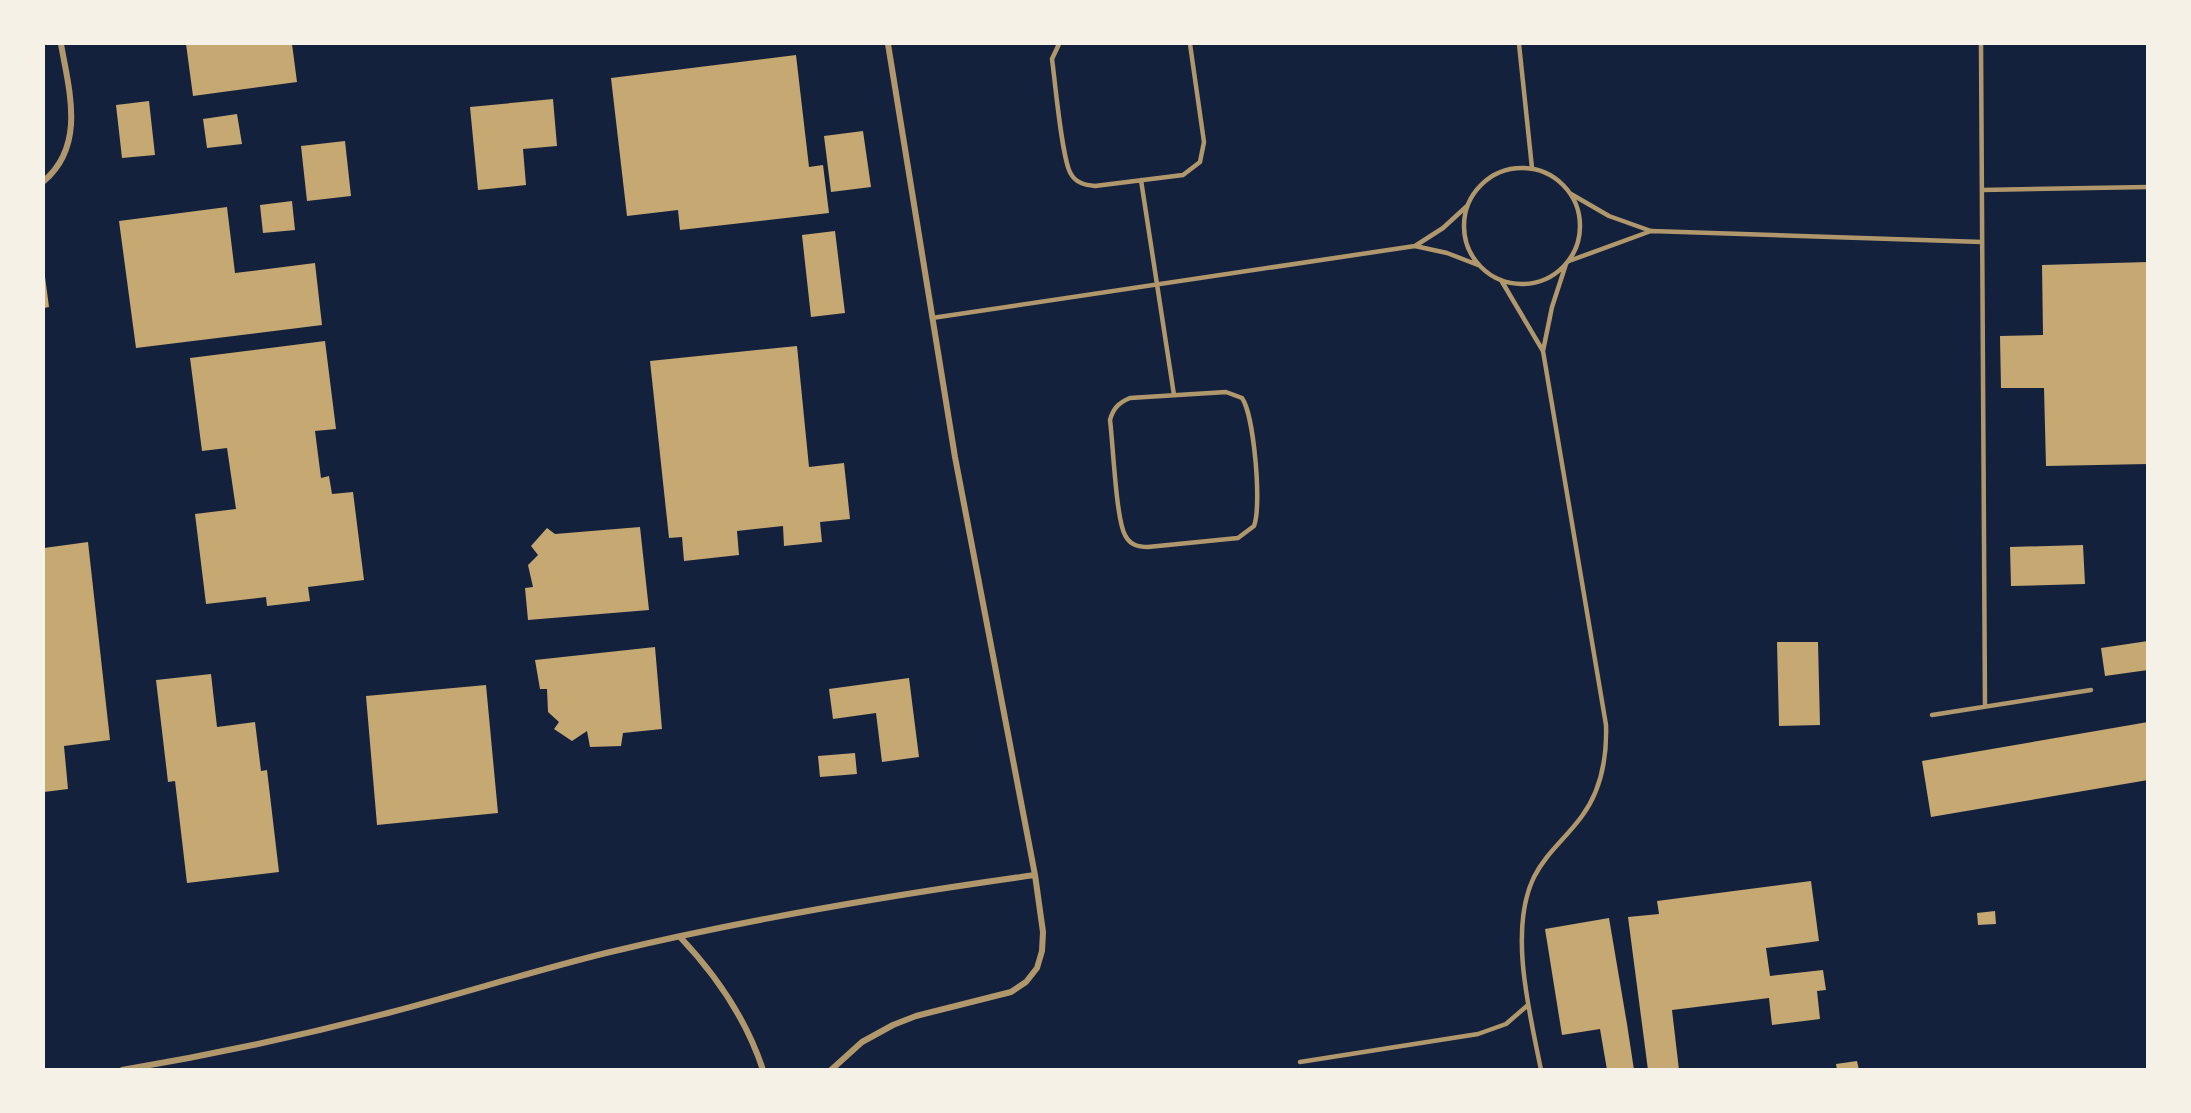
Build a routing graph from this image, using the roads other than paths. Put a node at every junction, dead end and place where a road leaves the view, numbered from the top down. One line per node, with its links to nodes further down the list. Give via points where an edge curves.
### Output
1 (61, 44): 9 (street, via 72,124 65,154)
2 (888, 44): 21 (street)
3 (1059, 44): 8 (lane, via 1052,59 1070,173 1084,185)
4 (1190, 44): 8 (lane, via 1204,152 1193,170 1184,175)
5 (1519, 44): 7 (lane)
6 (1981, 44): 11 (lane)
7 (1532, 168): 12 (lane, via 1547,173); 13 (lane, via 1500,171 1486,179)
8 (1141, 180): 20 (lane)
9 (44, 181)
10 (2148, 186): 11 (lane)
11 (1982, 190): 15 (lane)
12 (1571, 194): 14 (lane, via 1609,216); 17 (lane, via 1580,228 1577,246)
13 (1468, 205): 16 (lane); 18 (lane, via 1465,237)
14 (1651, 231): 15 (lane); 17 (lane)
15 (1982, 242): 25 (lane)
16 (1415, 246): 18 (lane); 20 (lane)
17 (1567, 262): 19 (lane, via 1553,276 1537,283 1518,285); 22 (lane)
18 (1478, 265): 19 (lane)
19 (1501, 280): 22 (lane)
20 (1157, 284): 21 (lane); 23 (lane)
21 (932, 318): 27 (street)
22 (1543, 351): 29 (lane, via 1607,748 1595,795 1548,854 1526,899 1523,944)
23 (1174, 395): 23 (lane, via 1123,401 1110,420 1121,526 1130,542 1138,547 1238,537 1254,526 1258,516 1248,406 1242,398 1226,392)
24 (2091, 690): 25 (lane)
25 (1985, 706): 26 (lane)
26 (1932, 715)
27 (1035, 875): 28 (street, via 827,907); 33 (street, via 1042,951 1037,968 1026,982 1011,992 892,1025 862,1042)
28 (680, 937): 31 (street, via 277,1040); 32 (street, via 724,988 751,1037)
29 (1528, 1005): 30 (lane, via 1506,1024 1478,1034); 34 (lane)
30 (1300, 1062)
31 (122, 1070)
32 (763, 1070)
33 (831, 1070)
34 (1541, 1070)

